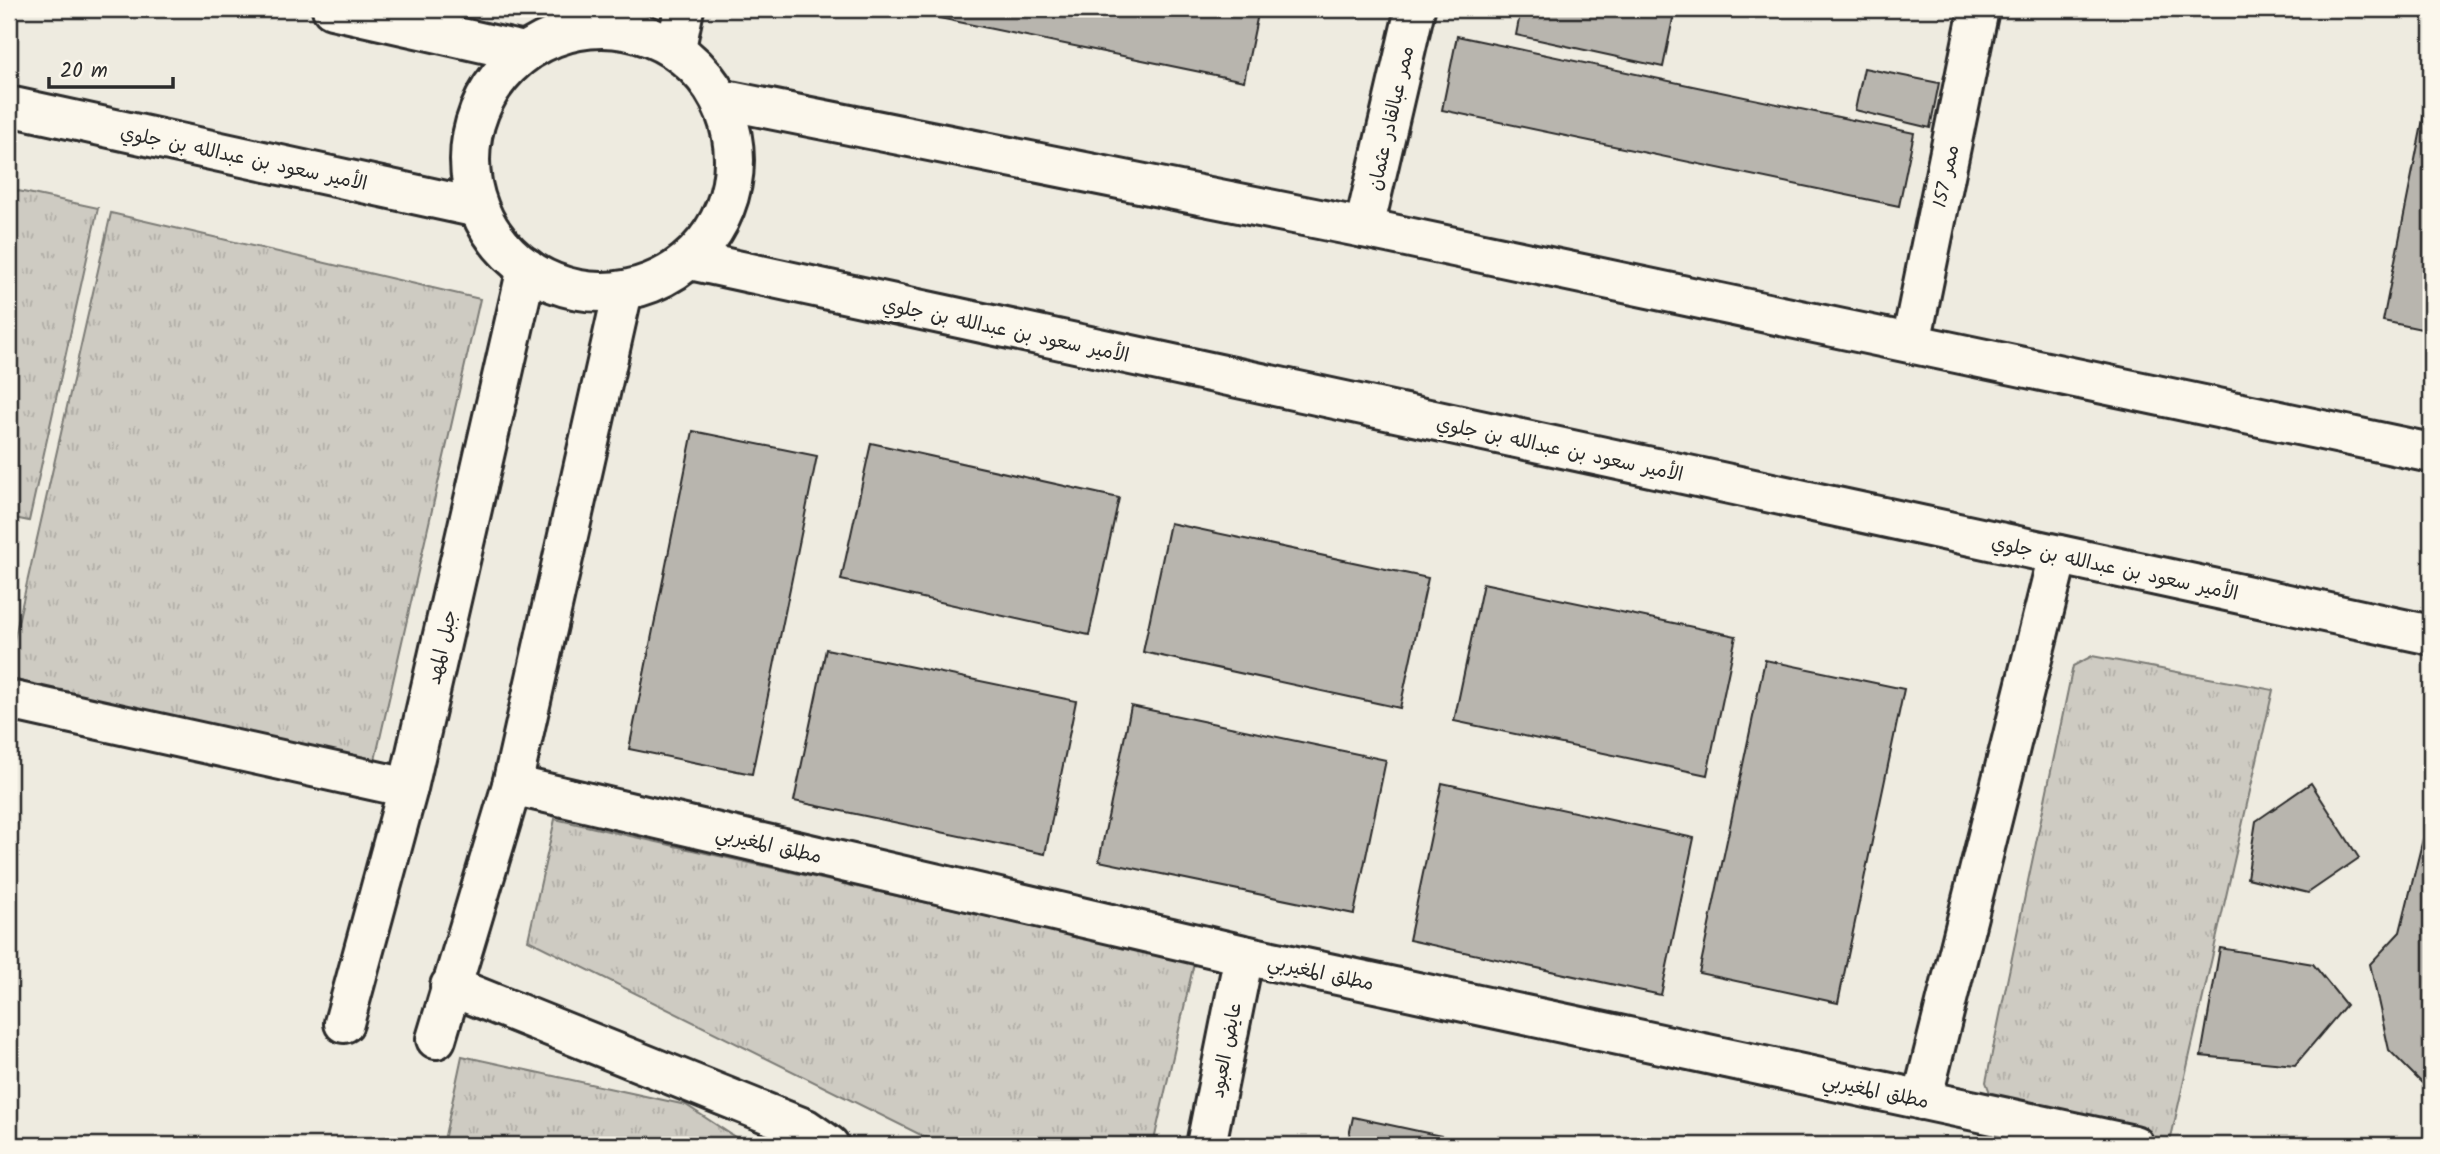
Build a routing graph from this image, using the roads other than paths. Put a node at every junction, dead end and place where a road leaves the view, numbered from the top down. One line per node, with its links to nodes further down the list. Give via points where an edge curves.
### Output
1 (332, 9): 7 (street)
2 (684, 9): 6 (street)
3 (1415, 9): 11 (street, ممر عبالقادر عثمان)
4 (1979, 9): 15 (street, ممر 157)
5 (567, 20): 6 (street, via 634,31); 7 (street)
6 (676, 48): 8 (street)
7 (524, 52): 10 (street, via 493,83 474,122 470,165)
8 (720, 99): 11 (street); 12 (street, via 733,141 733,185 718,227)
9 (9, 106): 10 (street, الأمير سعود بن عبدالله بن جلوي)
10 (478, 208): 13 (street, via 498,242)
11 (1364, 228): 15 (street)
12 (690, 261): 14 (street, via 658,281); 17 (street, الأمير سعود بن عبدالله بن جلوي)
13 (527, 268): 14 (street, via 556,284 589,292); 21 (street, جبل المهد)
14 (623, 291): 20 (street)
15 (1911, 344): 16 (street)
16 (2431, 453)
17 (2058, 555): 18 (street, الأمير سعود بن عبدالله بن جلوي); 26 (street)
18 (2431, 635)
19 (9, 700): 21 (street)
20 (512, 785): 22 (street, مطلق المغيربي); 23 (street)
21 (408, 788): 24 (street, جبل المهد)
22 (1244, 955): 26 (street, مطلق المغيربي); 28 (street, عايض العبود)
23 (450, 986): 25 (street); 27 (street, via 806,1129)
24 (344, 1023)
25 (436, 1039)
26 (1922, 1100): 29 (street, مطلق المغيربي)
27 (829, 1145)
28 (1206, 1145)
29 (2134, 1145)

